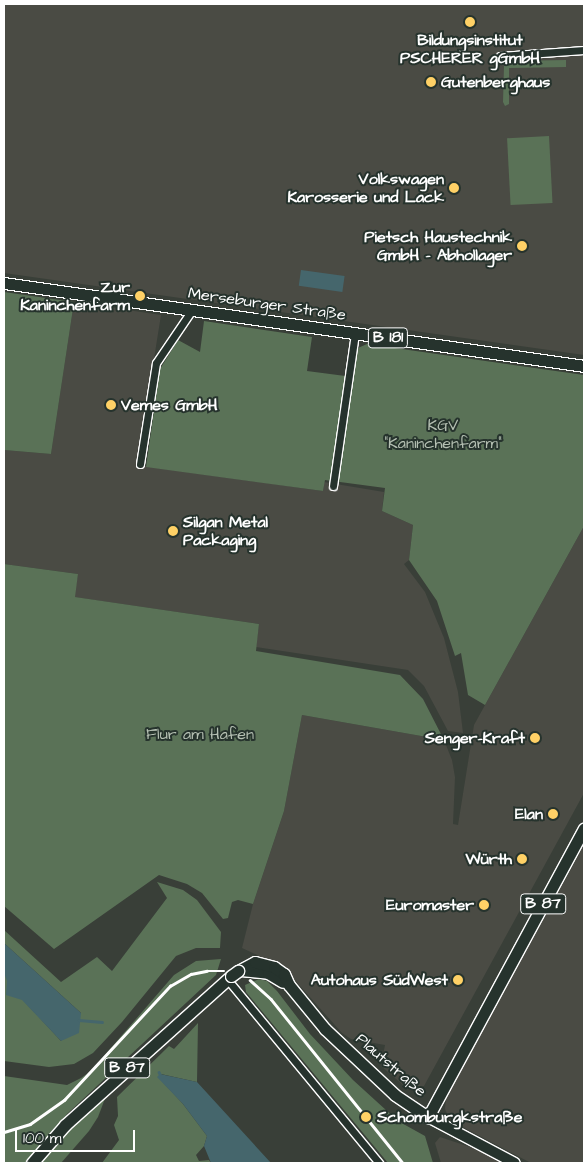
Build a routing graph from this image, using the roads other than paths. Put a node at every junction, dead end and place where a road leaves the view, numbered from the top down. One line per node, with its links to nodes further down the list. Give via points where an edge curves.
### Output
1 (584, 50): 2 (street)
2 (500, 56)
3 (4, 283): 4 (main road, Merseburger Straße / B 181)
4 (192, 310): 5 (main road, Merseburger Straße / B 181); 7 (street, via 156,363)
5 (355, 333): 6 (main road, Merseburger Straße / B 181); 8 (street)
6 (584, 366)
7 (140, 464)
8 (333, 486)
9 (584, 828): 11 (main road, B 87)
10 (234, 974): 11 (main road, Plautstraße / B 87, via 255,962 284,974 289,985 325,1029 401,1099); 12 (main road, B 87, via 65,1125); 13 (street)
11 (428, 1117): 14 (main road, Plautstraße)
12 (32, 1163)
13 (379, 1163)
14 (514, 1163)

